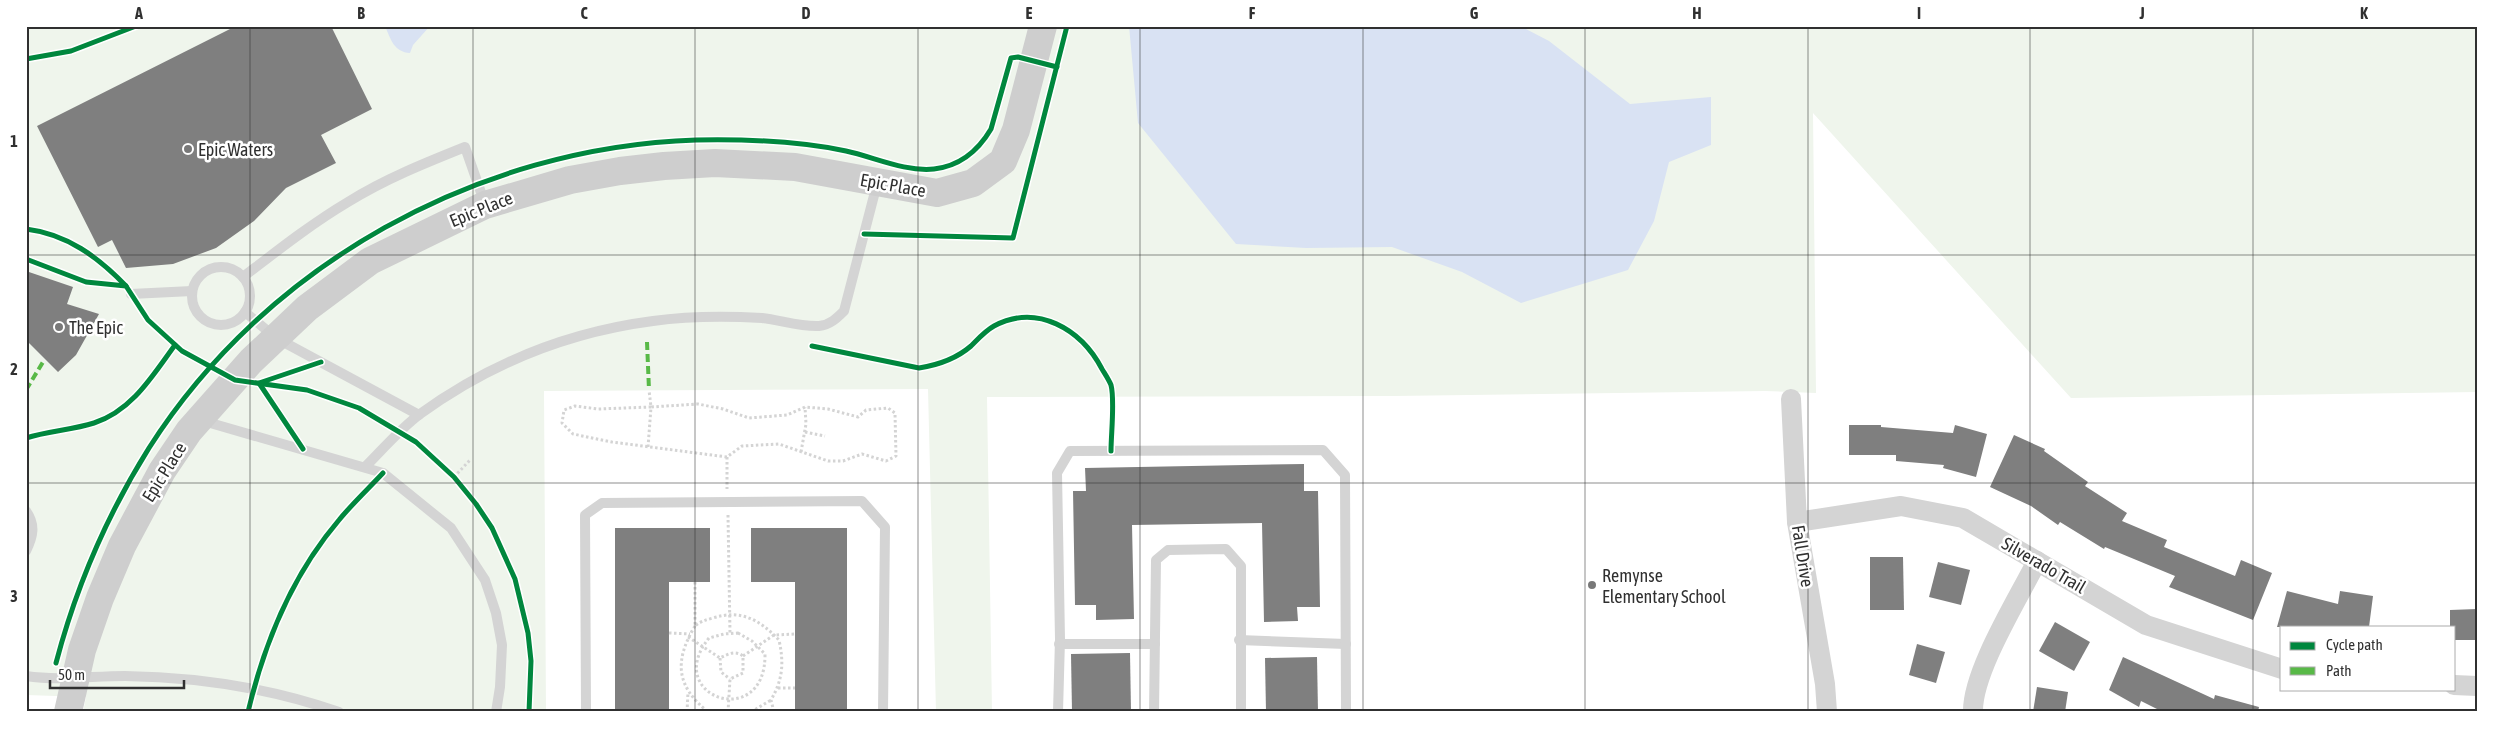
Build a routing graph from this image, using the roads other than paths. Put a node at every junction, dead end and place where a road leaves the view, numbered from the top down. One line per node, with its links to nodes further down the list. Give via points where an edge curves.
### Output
1 (1043, 26): 2 (street, Epic Place, via 1016,130 1003,162 973,183 937,193)
2 (877, 183): 3 (street, Epic Place, via 795,167 715,163 664,166 570,180); 10 (lane, via 844,311 833,322 819,326 763,318 704,317 654,321 573,336 529,352 469,383)
3 (485, 205): 4 (lane, via 465,147 409,170 348,201); 8 (street, Epic Place, via 370,261 307,308)
4 (243, 277): 5 (lane, via 229,268 213,268 199,276); 7 (lane, via 250,298)
5 (192, 291): 6 (lane); 7 (lane, via 194,308 206,322 223,325 240,319)
6 (131, 294)
7 (245, 312): 8 (lane)
8 (276, 338): 10 (lane); 11 (street, Epic Place)
9 (1791, 399): 14 (street, Fall Drive)
10 (419, 415): 12 (lane)
11 (199, 420): 12 (lane); 23 (street, Epic Place, via 162,471 122,546 100,598)
12 (365, 467): 28 (lane, via 383,473 451,528 485,580 502,645)
13 (26, 511): 15 (lane, via 33,530)
14 (1798, 522): 16 (street, Silverado Trail, via 1901,506 1963,518); 35 (street, Fall Drive)
15 (26, 551)
16 (2037, 561): 21 (street, Silverado Trail, via 2146,625); 36 (street, via 1982,668 1972,701)
17 (1239, 640): 19 (lane, via 1241,566 1226,549 1168,550 1156,560); 20 (lane); 33 (lane)
18 (1060, 644): 19 (lane); 20 (lane, via 1057,473 1070,451 1111,450 1323,450 1345,475); 31 (lane)
19 (1155, 644): 32 (lane)
20 (1346, 644): 34 (lane)
21 (2280, 668)
22 (26, 676): 23 (lane, via 46,679)
23 (76, 677): 26 (street, Epic Place); 27 (lane, via 127,676 211,681 314,703)
24 (2456, 685): 25 (street)
25 (2477, 686)
26 (68, 712)
27 (339, 712)
28 (496, 712)
29 (586, 712): 30 (lane, via 585,515 602,502 862,501 885,527)
30 (883, 712)
31 (1058, 712)
32 (1154, 712)
33 (1241, 712)
34 (1346, 712)
35 (1827, 712)
36 (1973, 712)

